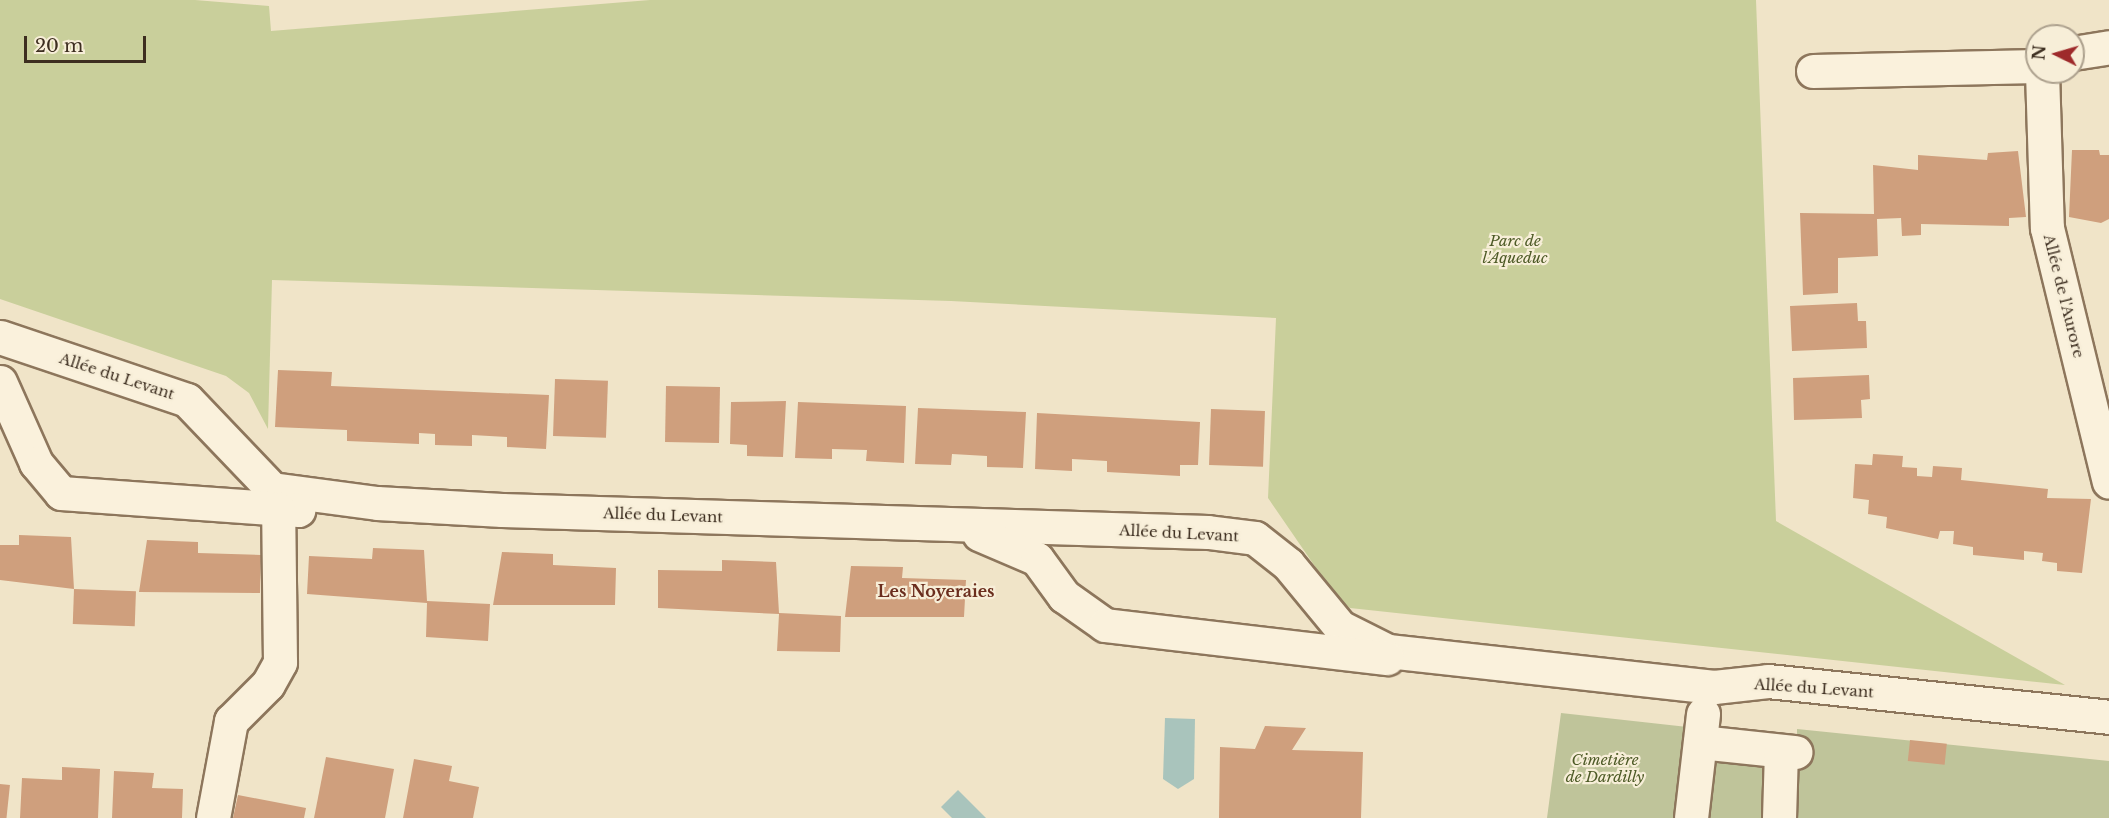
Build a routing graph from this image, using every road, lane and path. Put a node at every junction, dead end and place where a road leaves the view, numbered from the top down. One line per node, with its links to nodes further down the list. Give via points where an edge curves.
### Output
1 (2109, 47): 2 (street)
2 (2085, 51)
3 (2025, 66): 4 (street)
4 (1813, 71)
5 (2042, 84): 11 (street, Allée de l'Aurore, via 2047,228)
6 (0, 337): 7 (street, Allée du Levant)
7 (48, 353): 9 (street, Allée du Levant, via 22,377); 10 (street, Allée du Levant, via 187,400)
8 (0, 382): 9 (street, Allée du Levant)
9 (14, 413): 12 (street, Allée du Levant, via 40,470 61,493)
10 (235, 451): 12 (street, via 228,486); 13 (street, Allée du Levant, via 266,488)
11 (2109, 482)
12 (204, 503): 14 (street, Allée du Levant)
13 (377, 503): 14 (street, Allée du Levant, via 328,511); 15 (street, Allée du Levant)
14 (278, 509): 22 (street, via 280,662 268,684 231,721)
15 (949, 525): 16 (street, Allée du Levant); 17 (street, Allée du Levant, via 1012,544 1037,559)
16 (1083, 528): 17 (street, via 1062,554); 18 (street, Allée du Levant, via 1255,538 1288,564)
17 (1053, 583): 19 (street, Allée du Levant, via 1073,605 1106,625)
18 (1317, 604): 19 (street, via 1303,632); 20 (street, Allée du Levant, via 1340,627 1388,651)
19 (1282, 648): 20 (street, Allée du Levant)
20 (1484, 663): 21 (street, Allée du Levant, via 1714,687 1768,681)
21 (2109, 717)
22 (213, 818)
23 (1691, 818): 24 (street, via 1701,728 1788,751)
24 (1779, 818)

